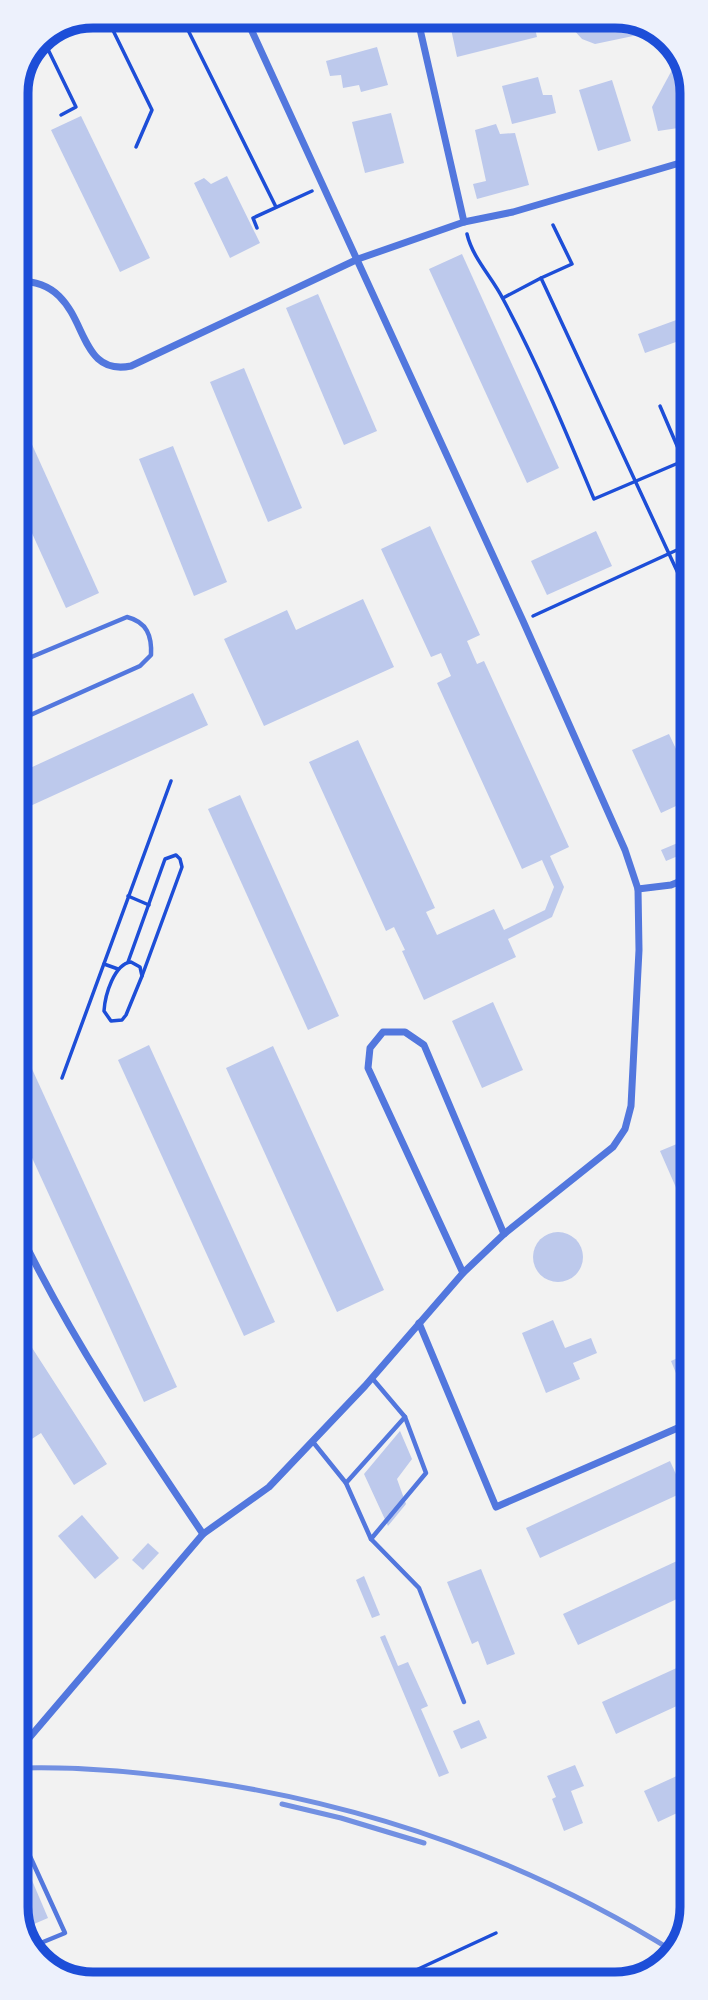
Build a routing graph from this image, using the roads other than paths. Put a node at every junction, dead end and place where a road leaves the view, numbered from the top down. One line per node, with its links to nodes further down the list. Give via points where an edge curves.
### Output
1 (251, 28): 5 (street)
2 (420, 28): 4 (street)
3 (680, 163): 4 (street)
4 (464, 222): 5 (street)
5 (358, 259): 6 (street, via 119,368 109,367 90,351 58,293); 10 (street, via 625,850)
6 (28, 281)
7 (28, 658): 8 (lane, via 127,617 138,620 151,639 151,655 140,666)
8 (28, 716)
9 (680, 881): 10 (street)
10 (638, 889): 11 (street, via 631,1106 625,1129 602,1157)
11 (504, 1234): 13 (street); 13 (street, via 424,1045 405,1032 383,1032 370,1048 368,1068)
12 (28, 1250): 20 (street, via 82,1350)
13 (463, 1273): 14 (street)
14 (419, 1323): 15 (street); 17 (street, via 496,1507)
15 (371, 1378): 16 (lane); 18 (street)
16 (405, 1417): 19 (lane); 21 (lane, via 426,1473)
17 (680, 1427)
18 (313, 1442): 19 (lane); 20 (street, via 269,1487)
19 (346, 1483): 21 (lane)
20 (204, 1534): 23 (street)
21 (371, 1539): 22 (lane, via 419,1588)
22 (464, 1702)
23 (28, 1739)
24 (28, 1850): 25 (lane, via 65,1933)
25 (39, 1944)

